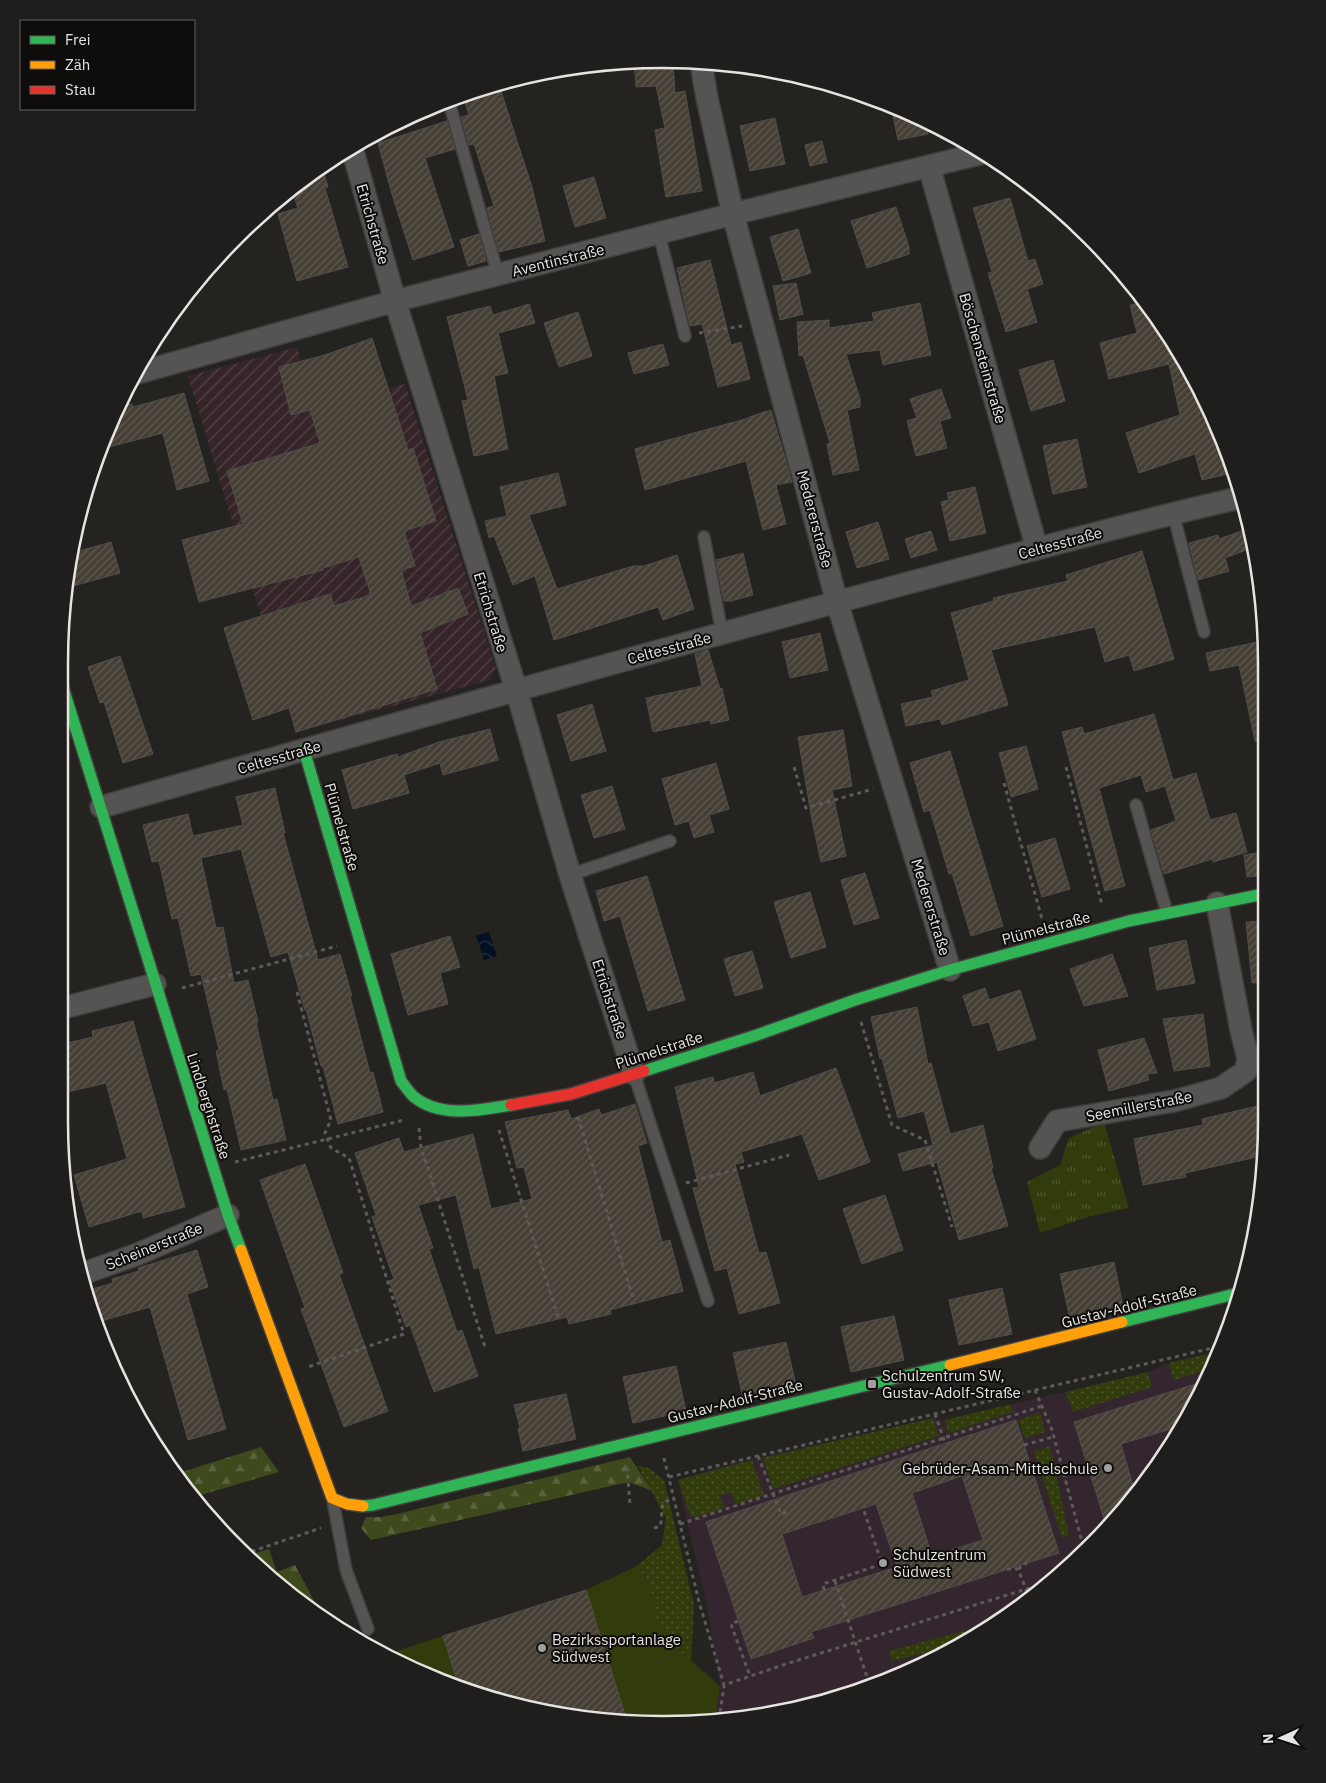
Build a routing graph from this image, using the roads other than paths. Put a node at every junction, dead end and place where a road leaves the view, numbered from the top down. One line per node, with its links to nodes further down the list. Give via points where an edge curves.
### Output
1 (702, 69): 6 (street, Medererstraße)
2 (450, 107): 8 (lane)
3 (354, 154): 9 (street, Etrichstraße)
4 (974, 155): 5 (street, Aventinstraße)
5 (929, 166): 6 (street, Aventinstraße); 15 (street, Böschensteinstraße)
6 (734, 214): 7 (street, Aventinstraße); 16 (street, Medererstraße)
7 (659, 234): 8 (street, Aventinstraße); 10 (lane)
8 (498, 275): 9 (street, Aventinstraße)
9 (395, 301): 11 (street, Aventinstraße); 19 (street, Etrichstraße)
10 (685, 336)
11 (144, 371)
12 (1235, 499): 13 (street, Celtesstraße)
13 (1173, 513): 15 (street, Celtesstraße); 17 (lane)
14 (704, 537): 18 (lane)
15 (1037, 549): 16 (street, Celtesstraße)
16 (837, 602): 18 (street, Celtesstraße); 29 (street, Medererstraße)
17 (1204, 632)
18 (722, 633): 19 (street, Celtesstraße)
19 (516, 689): 21 (street, Celtesstraße); 25 (street, Etrichstraße)
20 (68, 717): 23 (street, Lindberghstraße)
21 (304, 750): 23 (street, Celtesstraße); 33 (street, Plümelstraße, via 402,1081 413,1096 428,1106 462,1111 571,1094)
22 (1136, 805): 28 (lane)
23 (101, 807): 30 (street, Lindberghstraße)
24 (670, 841): 25 (lane)
25 (570, 875): 33 (street, Etrichstraße)
26 (1258, 895): 27 (street, Plümelstraße)
27 (1217, 903): 28 (street, Plümelstraße); 32 (street, Seemillerstraße, via 1240,1030 1248,1058)
28 (1167, 913): 29 (street, Plümelstraße)
29 (950, 970): 33 (street, Plümelstraße)
30 (156, 989): 31 (street); 35 (street, Lindberghstraße)
31 (68, 1007)
32 (1256, 1070): 34 (street, Seemillerstraße, via 1222,1088 1174,1101 1057,1121)
33 (634, 1074): 38 (lane)
34 (1040, 1148)
35 (228, 1215): 36 (street, Scheinerstraße); 39 (street, Lindberghstraße)
36 (88, 1272)
37 (1232, 1296): 39 (street, Gustav-Adolf-Straße, via 373,1505 350,1506)
38 (708, 1301)
39 (332, 1498): 40 (lane, via 346,1570)
40 (368, 1629)

